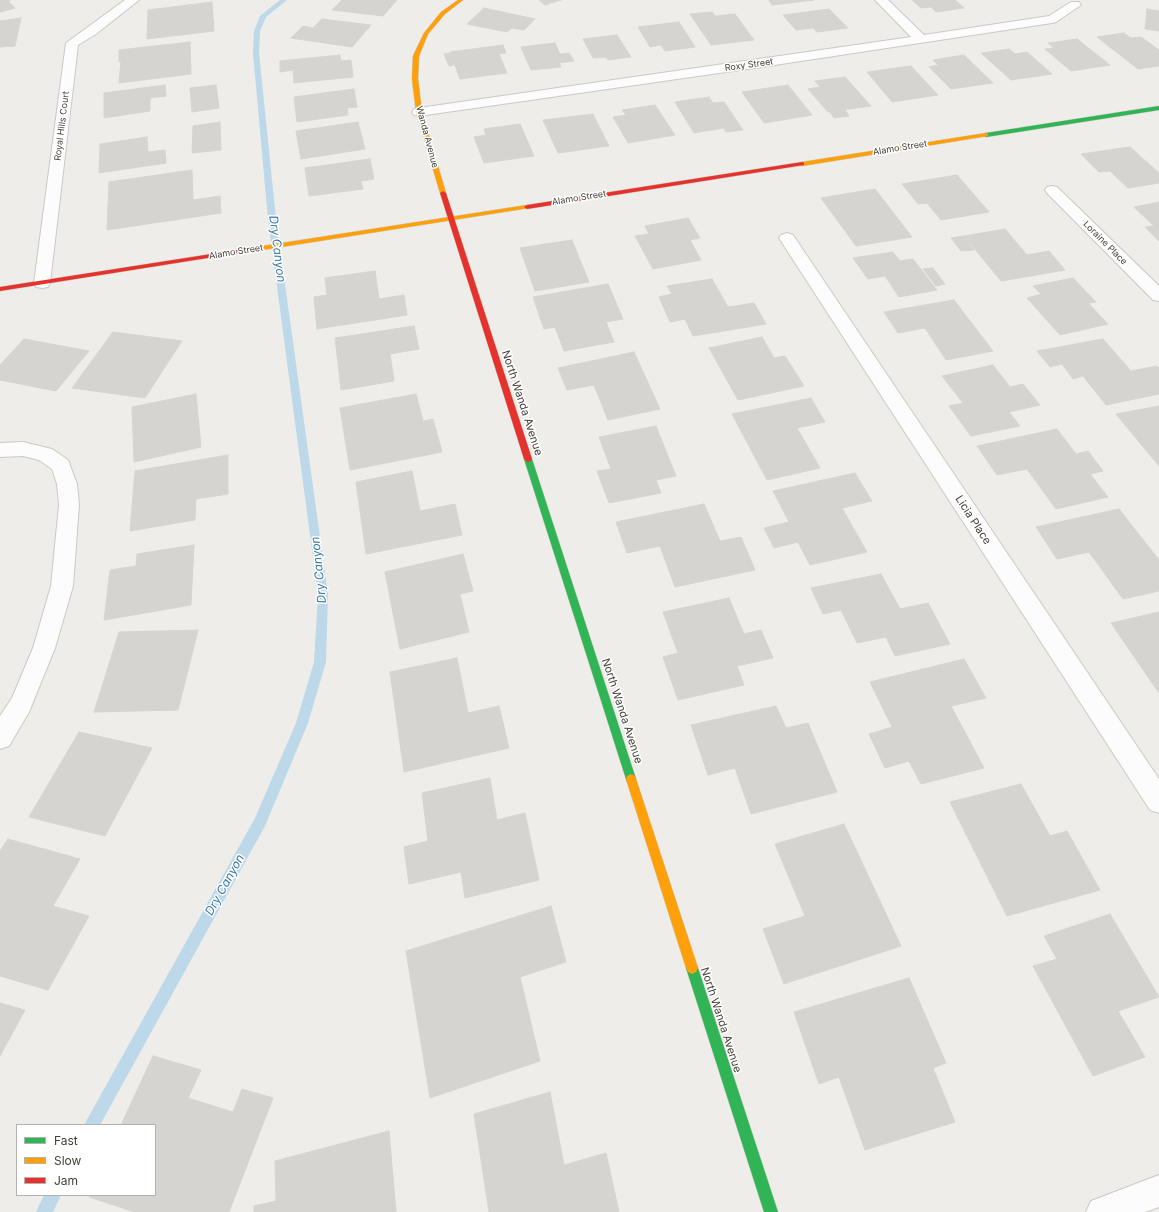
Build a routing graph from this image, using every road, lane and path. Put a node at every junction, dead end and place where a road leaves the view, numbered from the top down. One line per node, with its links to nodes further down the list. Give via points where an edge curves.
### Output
1 (133, 0): 11 (street, Royal Hills Court, via 72,43)
2 (461, 0): 7 (street, Wanda Avenue, via 443,13 426,34 416,56 415,79)
3 (881, 0): 5 (street)
4 (1075, 5): 5 (street, Roxy Street, via 1052,19)
5 (921, 39): 7 (street, Roxy Street)
6 (1159, 108): 9 (street, Alamo Street)
7 (419, 112): 9 (street, Wanda Avenue)
8 (1052, 190): 13 (street, Loraine Place)
9 (450, 218): 11 (street, Alamo Street); 18 (street, North Wanda Avenue)
10 (787, 238): 16 (street, Licia Place)
11 (42, 283): 12 (street, Alamo Street)
12 (0, 289)
13 (1159, 296)
14 (0, 450): 15 (street, via 23,449 45,454 61,465 68,484 69,504 62,586 44,648 21,704)
15 (0, 738)
16 (1159, 801)
17 (1159, 1191): 19 (street)
18 (771, 1212)
19 (1102, 1212)

